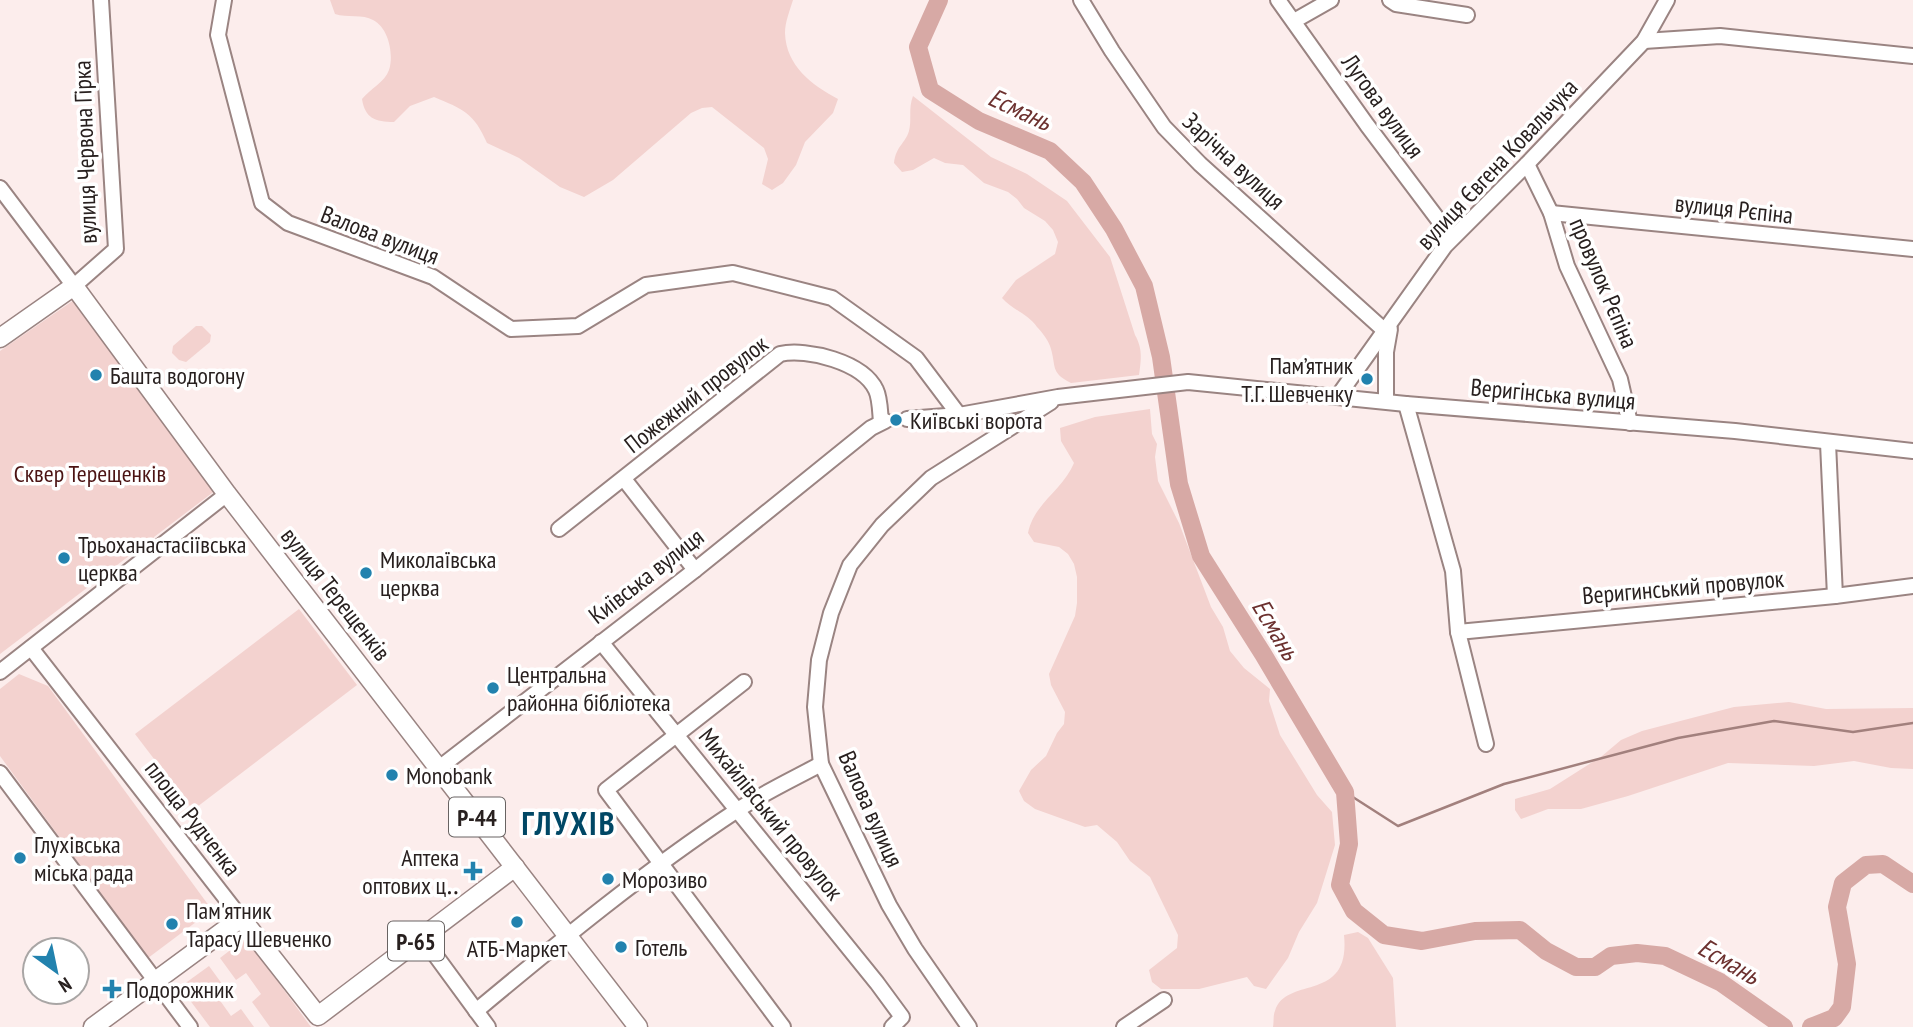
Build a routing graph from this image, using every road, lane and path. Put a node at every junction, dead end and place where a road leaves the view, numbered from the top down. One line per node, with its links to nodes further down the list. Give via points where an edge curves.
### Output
1 (101, 0): 17 (street, вулиця Червона Гірка, via 116,249)
2 (224, 0): 24 (street, Валова вулиця, via 218,35 262,203 288,223 433,277 512,329 578,326 646,285 733,273 832,298 916,358)
3 (1080, 0): 18 (street, Зарічна вулиця, via 1164,127)
4 (1278, 0): 9 (street, Лугова вулиця)
5 (1331, 0): 9 (street)
6 (1390, 0): 8 (street)
7 (1667, 0): 10 (street, вулиця Євгена Ковальчука)
8 (1467, 15)
9 (1294, 21): 15 (street, Лугова вулиця)
10 (1644, 41): 11 (street, via 1720,36); 12 (street, вулиця Євгена Ковальчука)
11 (1913, 56)
12 (1527, 164): 14 (street, провулок Рєпіна); 15 (street, вулиця Євгена Ковальчука)
13 (0, 188): 17 (street, вулиця Терещенків)
14 (1551, 213): 16 (street, вулиця Рєпіна); 27 (street, провулок Рєпіна, via 1567,266 1620,379)
15 (1452, 238): 18 (street, вулиця Євгена Ковальчука)
16 (1913, 249)
17 (74, 286): 19 (main road); 31 (main road, вулиця Терещенків / Р-44)
18 (1388, 328): 20 (street, вулиця Євгена Ковальчука); 22 (street)
19 (1, 337)
20 (1338, 396): 21 (street, Веригінська вулиця, via 1188,382); 22 (street, Веригінська вулиця)
21 (1058, 397): 24 (street); 43 (street, Валова вулиця, via 931,478 882,525 850,565 819,660 815,707)
22 (1386, 401): 23 (street, Веригінська вулиця)
23 (1406, 404): 27 (street, Веригінська вулиця); 36 (street, via 1453,570)
24 (958, 415): 25 (street)
25 (907, 419)
26 (883, 422): 30 (street, Пожежний провулок, via 877,391 868,378 848,363 793,351 766,363); 33 (street, Київська вулиця)
27 (1630, 424): 28 (street, Веригінська вулиця)
28 (1828, 443): 29 (street, Веригінська вулиця); 35 (street)
29 (1913, 451)
30 (624, 479): 32 (street, Пожежний провулок); 33 (street)
31 (227, 494): 38 (street); 44 (main road, вулиця Терещенків / Р-44)
32 (559, 529)
33 (695, 570): 37 (street, Київська вулиця)
34 (1913, 586): 35 (street, Веригинський провулок)
35 (1835, 596): 36 (street, Веригинський провулок)
36 (1458, 632): 42 (street)
37 (601, 642): 41 (street, Михайлівський провулок); 44 (street, Київська вулиця)
38 (32, 648): 39 (street); 49 (street, площа Рудченка)
39 (0, 672)
40 (744, 682): 41 (street)
41 (676, 734): 46 (street, Михайлівський провулок); 47 (street, via 606,790)
42 (1486, 744)
43 (821, 764): 46 (street); 61 (street, Валова вулиця, via 889,905)
44 (439, 768): 48 (main road, вулиця Терещенків / Р-44)
45 (0, 774): 52 (street)
46 (738, 810): 47 (street); 55 (street, Михайлівський провулок, via 846,942)
47 (660, 865): 50 (street); 60 (street)
48 (515, 867): 50 (main road, вулиця Терещенків); 51 (main road, Р-65)
49 (240, 918): 51 (main road, площа Рудченка / Р-65, via 318,1016); 52 (main road)
50 (567, 935): 54 (street); 59 (main road, вулиця Терещенків)
51 (422, 937): 54 (street)
52 (156, 981): 56 (main road); 57 (street)
53 (1164, 1000): 62 (street)
54 (476, 1011): 58 (street)
55 (897, 1022)
56 (93, 1027)
57 (190, 1027)
58 (488, 1027)
59 (638, 1027)
60 (783, 1027)
61 (969, 1027)
62 (1124, 1027)

